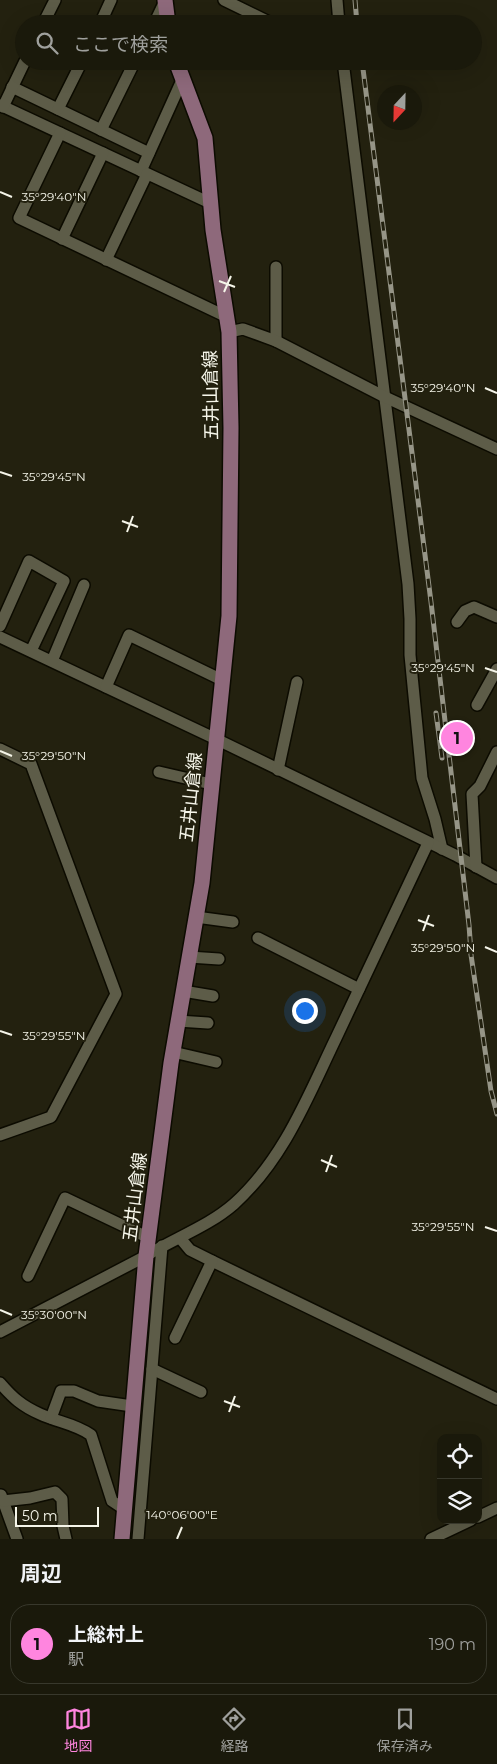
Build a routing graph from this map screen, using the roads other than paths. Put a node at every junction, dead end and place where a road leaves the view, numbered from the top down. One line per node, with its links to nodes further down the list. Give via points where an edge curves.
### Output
1 (54, 0): 6 (street)
2 (111, 0): 7 (street)
3 (165, 0): 8 (street); 9 (main road)
4 (224, 0): 10 (street)
5 (337, 0): 11 (street)
6 (47, 15)
7 (104, 15)
8 (158, 15)
9 (167, 15)
10 (254, 15)
11 (338, 15)
12 (20, 70): 18 (street)
13 (78, 70): 20 (street)
14 (131, 70): 21 (street)
15 (180, 70): 17 (main road, 五井山倉線)
16 (344, 70): 32 (street)
17 (183, 78): 24 (street); 26 (main road, 五井山倉線, via 205,138)
18 (12, 87): 19 (street); 20 (street)
19 (1, 106): 22 (street)
20 (58, 109): 21 (street)
21 (101, 130): 24 (street)
22 (60, 133): 23 (street); 27 (street, via 19,218)
23 (102, 153): 25 (street); 27 (street)
24 (149, 153): 25 (street)
25 (144, 172): 26 (street); 28 (street)
26 (210, 203): 30 (main road, 五井山倉線)
27 (62, 239): 28 (street)
28 (106, 260): 30 (street)
29 (276, 267): 31 (street)
30 (228, 324): 31 (street); 42 (main road, 五井山倉線, via 231,428 229,616)
31 (276, 341): 32 (street)
32 (386, 397): 33 (street); 53 (street, via 408,584 410,655 422,778)
33 (497, 449)
34 (84, 585): 40 (street)
35 (497, 617): 36 (street, via 474,607 465,611)
36 (457, 622)
37 (0, 626): 39 (street, via 29,561 64,581)
38 (0, 637): 39 (street)
39 (31, 651): 40 (street)
40 (52, 661): 44 (street)
41 (497, 669): 45 (street)
42 (222, 680): 44 (street, via 130,636); 46 (main road, 五井山倉線)
43 (297, 682): 49 (street)
44 (106, 687): 46 (street)
45 (477, 705)
46 (216, 739): 49 (street); 51 (main road, 五井山倉線)
47 (0, 749): 68 (street, via 31,764 116,994 51,1117)
48 (497, 752): 54 (street, via 480,786 472,794)
49 (278, 770): 52 (street)
50 (159, 772): 51 (street)
51 (212, 784): 56 (main road, 五井山倉線)
52 (428, 843): 53 (street); 61 (street)
53 (442, 849): 54 (street)
54 (476, 866): 55 (street)
55 (497, 878)
56 (196, 917): 57 (street); 59 (main road, 五井山倉線)
57 (233, 922)
58 (258, 938): 61 (street)
59 (189, 957): 60 (street); 62 (main road, 五井山倉線)
60 (220, 959)
61 (359, 989): 69 (street, via 292,1128 262,1175 233,1205)
62 (183, 991): 63 (street); 64 (main road, 五井山倉線)
63 (213, 996)
64 (178, 1021): 65 (street); 66 (main road, 五井山倉線)
65 (208, 1023)
66 (173, 1052): 67 (street); 70 (main road, 五井山倉線)
67 (216, 1062)
68 (0, 1136)
69 (180, 1238): 70 (street); 72 (street, via 190,1250)
70 (155, 1242): 71 (main road, 五井山倉線); 73 (street, via 65,1198); 76 (street)
71 (146, 1256): 74 (street); 80 (main road, 五井山倉線)
72 (212, 1261): 75 (street); 79 (street)
73 (28, 1276)
74 (0, 1332)
75 (175, 1338)
76 (152, 1369): 78 (street); 90 (street)
77 (0, 1384): 81 (street, via 17,1402)
78 (201, 1392)
79 (497, 1399)
80 (132, 1406): 81 (street, via 98,1401 74,1391 60,1392); 83 (main road, 五井山倉線)
81 (51, 1418): 83 (street, via 84,1430 91,1436 112,1501)
82 (1, 1497): 87 (street); 88 (street, via 30,1498 55,1492 62,1499)
83 (124, 1508): 89 (main road, 五井山倉線)
84 (497, 1508): 85 (street)
85 (482, 1515)
86 (463, 1524): 91 (street)
87 (17, 1539)
88 (66, 1539)
89 (122, 1539)
90 (138, 1539)
91 (431, 1539)

